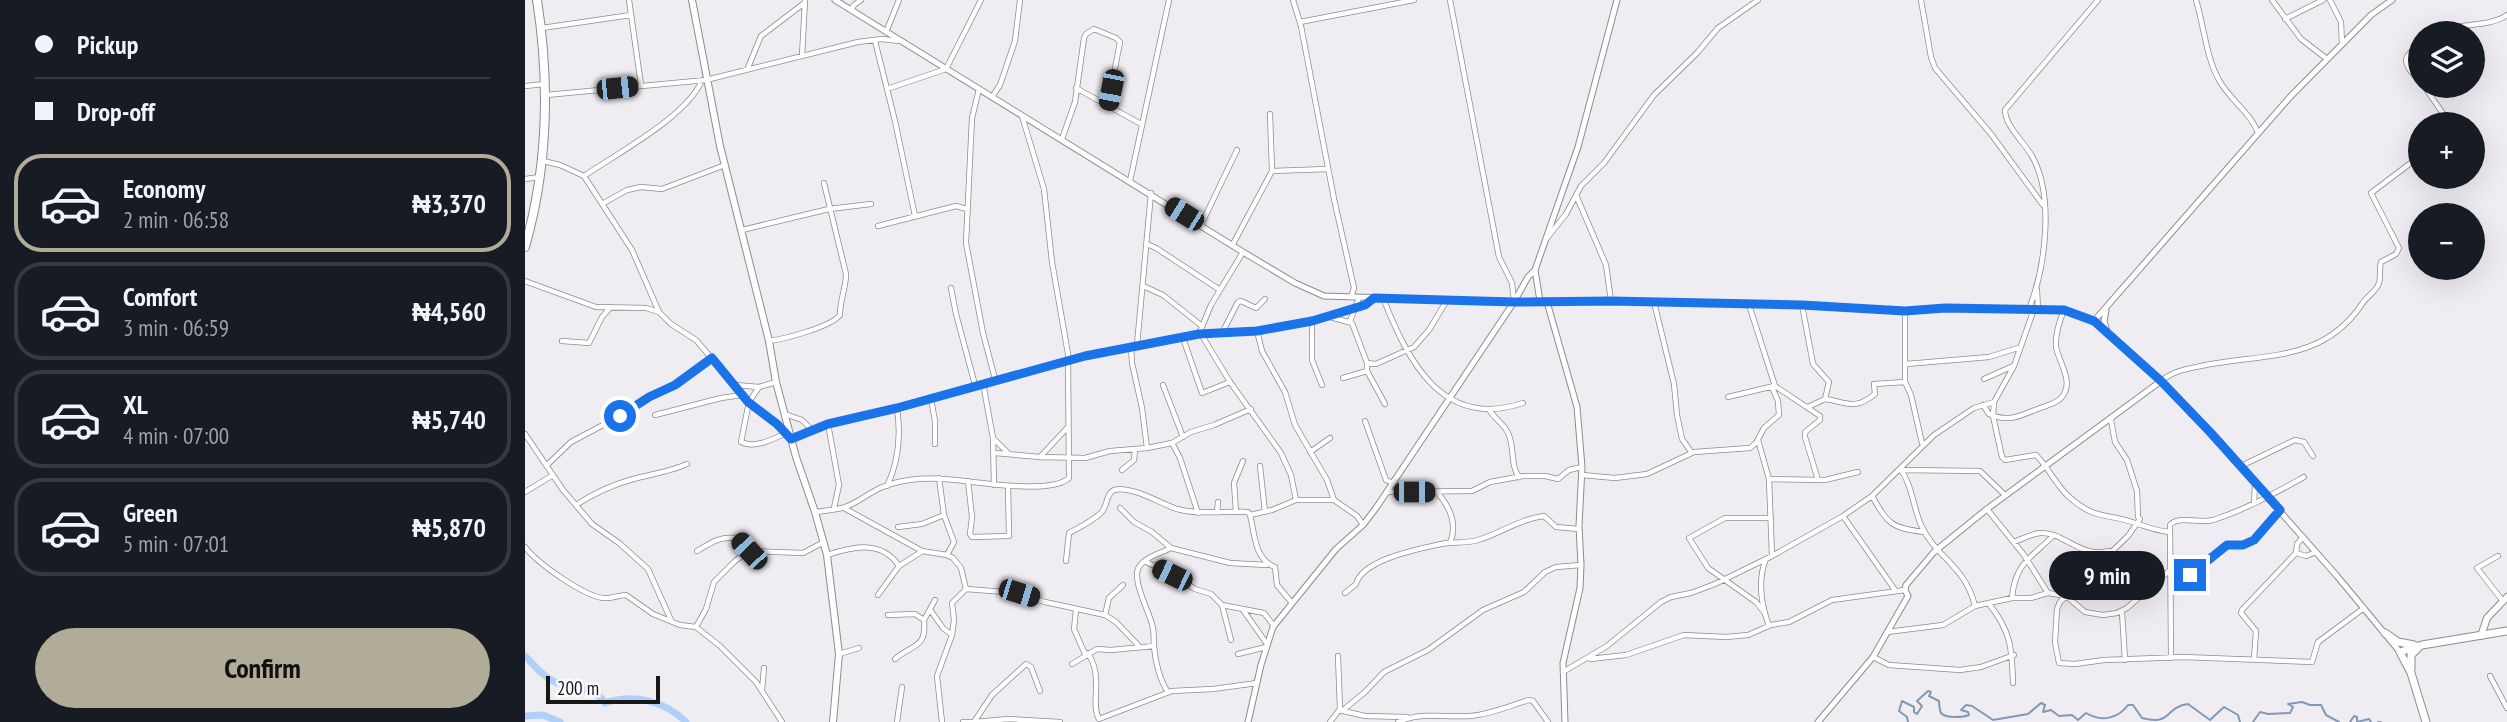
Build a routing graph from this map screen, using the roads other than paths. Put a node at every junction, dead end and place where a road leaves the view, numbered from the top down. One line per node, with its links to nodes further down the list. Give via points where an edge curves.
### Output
1 (537, 0): 29 (highway)
2 (629, 0): 24 (street)
3 (692, 0): 38 (main road)
4 (835, 0): 23 (street)
5 (861, 0): 23 (street)
6 (899, 0): 30 (street)
7 (981, 0): 36 (street)
8 (1020, 0): 46 (street, via 1015,41)
9 (1169, 0): 50 (street)
10 (1293, 0): 27 (street)
11 (1414, 0): 27 (street)
12 (1450, 0): 93 (street, via 1497,247 1502,267 1509,273)
13 (1617, 0): 75 (street, via 1578,148)
14 (1758, 0): 65 (street, via 1718,28 1654,95)
15 (1921, 0): 68 (street, via 1935,68)
16 (2098, 0): 68 (street, via 2005,110 2037,166)
17 (2196, 0): 51 (street, via 2217,78)
18 (2272, 0): 26 (street)
19 (2323, 0): 26 (street)
20 (2330, 0): 33 (street, via 2341,22)
21 (2392, 0): 33 (street)
22 (804, 2): 34 (street); 37 (street, via 761,36)
23 (851, 10): 30 (street)
24 (631, 15): 29 (street); 40 (street)
25 (2507, 15): 28 (street, via 2497,22)
26 (2285, 19): 35 (street)
27 (1300, 22): 57 (street)
28 (2485, 22)
29 (542, 28): 39 (highway)
30 (886, 32): 32 (street)
31 (875, 41): 32 (street); 34 (street); 43 (street)
32 (899, 41): 36 (street)
33 (2341, 44): 35 (street)
34 (802, 56): 37 (street)
35 (2327, 59): 51 (street)
36 (946, 69): 43 (street); 44 (street)
37 (747, 71): 38 (street)
38 (704, 80): 40 (street); 55 (main road); 59 (street, via 650,135)
39 (545, 84): 41 (street); 45 (highway)
40 (641, 85): 45 (street)
41 (525, 86)
42 (1076, 88): 47 (street); 47 (street, via 1086,34 1094,29 1117,38); 52 (street)
43 (887, 89): 71 (street)
44 (979, 89): 46 (street); 70 (street, via 972,118)
45 (545, 95): 54 (highway)
46 (992, 97): 49 (street)
47 (1108, 105): 50 (street)
48 (1270, 114): 58 (street)
49 (1022, 116): 52 (street); 121 (street, via 1044,189)
50 (1142, 124): 62 (street)
51 (2258, 134): 98 (street)
52 (1062, 139): 62 (street)
53 (1237, 150): 72 (street)
54 (543, 161): 59 (street); 60 (highway)
55 (725, 165): 66 (street, via 662,189 627,190); 74 (main road)
56 (2408, 165): 129 (street, via 2371,193 2399,248 2381,262 2379,285 2352,318 2295,352 2178,371)
57 (1328, 169): 58 (street); 86 (street, via 1354,288)
58 (1272, 171): 77 (street)
59 (584, 176): 66 (street)
60 (541, 177): 61 (street); 78 (highway)
61 (525, 179)
62 (1130, 181): 64 (street)
63 (824, 183): 69 (street)
64 (1151, 194): 72 (street); 76 (street)
65 (1576, 195): 75 (street); 92 (street, via 1605,265)
66 (602, 204): 104 (street, via 632,250)
67 (871, 204): 69 (street)
68 (2044, 206): 84 (street, via 2043,260)
69 (829, 209): 74 (street); 116 (street, via 846,274 840,315 832,323)
70 (967, 209): 71 (street, via 956,206); 127 (street, via 968,257)
71 (915, 216): 73 (street)
72 (1201, 225): 77 (street)
73 (878, 226)
74 (740, 230): 116 (main road)
75 (1547, 238): 80 (street)
76 (1147, 244): 82 (street); 85 (street)
77 (1233, 244): 79 (street)
78 (525, 247)
79 (1243, 252): 85 (street); 86 (street, via 1315,293)
80 (1535, 270): 93 (street); 94 (street)
81 (525, 281): 99 (street, via 587,305)
82 (1143, 286): 109 (street, via 1163,295); 117 (street)
83 (951, 288): 135 (street)
84 (2037, 289): 101 (street); 101 (street)
85 (1220, 290): 109 (street)
86 (1350, 298): 87 (street)
87 (1359, 298): 88 (street); 100 (street)
88 (1374, 298): 89 (street); 100 (street)
89 (1383, 298): 91 (street); 119 (street)
90 (1265, 299): 111 (street, via 1256,308 1238,302)
91 (1447, 300): 93 (street); 119 (street, via 1423,338)
92 (1611, 301): 94 (street); 95 (street)
93 (1514, 302): 94 (street); 142 (street)
94 (1544, 302): 186 (street, via 1577,407)
95 (1654, 302): 96 (street); 176 (street, via 1682,439)
96 (1749, 305): 97 (street); 138 (street)
97 (1802, 305): 103 (street); 144 (street, via 1813,364 1829,382)
98 (2107, 307): 108 (street); 113 (street, via 2104,321)
99 (610, 308): 104 (street); 115 (street, via 590,342)
100 (1355, 309): 105 (street); 107 (street)
101 (2034, 309): 102 (street); 103 (street); 118 (street)
102 (2064, 310): 108 (street); 156 (street, via 2056,339 2066,374 2064,394 2016,419)
103 (1905, 311): 123 (street)
104 (659, 312): 120 (street)
105 (1330, 317): 106 (street); 107 (street)
106 (1312, 321): 110 (street); 137 (street, via 1312,360)
107 (1350, 321): 122 (street)
108 (2094, 321): 113 (street)
109 (1202, 326): 112 (street)
110 (1257, 331): 111 (street); 173 (street)
111 (1222, 333): 112 (street)
112 (1200, 334): 114 (street); 131 (street)
113 (2108, 334): 129 (street)
114 (1183, 338): 117 (street); 131 (street, via 1202,393)
115 (562, 341)
116 (769, 341): 130 (main road)
117 (1134, 345): 121 (street); 171 (street, via 1132,363)
118 (2018, 348): 123 (street, via 1989,357); 124 (street)
119 (1405, 350): 122 (street, via 1375,364); 142 (street)
120 (712, 358): 134 (street); 182 (street, via 675,385 571,442)
121 (1069, 360): 127 (street); 160 (street)
122 (1367, 363): 125 (street)
123 (1906, 364): 132 (street)
124 (2014, 366): 128 (street); 146 (street)
125 (1367, 371): 126 (street); 148 (street)
126 (1343, 378)
127 (995, 379): 133 (street)
128 (1984, 379)
129 (2161, 381): 157 (street); 185 (street)
130 (776, 382): 139 (street); 154 (main road)
131 (1230, 382): 152 (street)
132 (1905, 382): 144 (street, via 1874,384 1875,394 1858,404); 170 (street)
133 (983, 383): 135 (street); 165 (street)
134 (734, 384): 139 (street); 140 (street)
135 (975, 385): 143 (street)
136 (1163, 385): 164 (street)
137 (1322, 385)
138 (1773, 386): 141 (street); 151 (street); 167 (street, via 1780,411)
139 (759, 387): 145 (street)
140 (743, 395): 145 (street); 155 (street)
141 (1728, 397)
142 (1448, 398): 153 (street); 198 (street)
143 (930, 399): 150 (street); 169 (street)
144 (1825, 399): 151 (street)
145 (748, 402): 163 (street); 163 (street, via 743,444)
146 (1994, 402): 149 (street); 156 (street)
147 (1523, 403): 153 (street)
148 (1385, 404)
149 (1983, 405): 156 (street); 170 (street)
150 (897, 408): 159 (street); 202 (street, via 896,464)
151 (1807, 408): 196 (street, via 1820,416 1805,432)
152 (1251, 409): 164 (street); 209 (street, via 1281,453)
153 (1490, 411): 192 (street, via 1508,433)
154 (785, 414): 161 (street, via 802,420); 163 (main road)
155 (655, 415)
156 (1993, 416): 184 (street, via 2003,459 2035,455)
157 (2111, 420): 184 (street); 228 (street, via 2115,442 2127,460 2137,491)
158 (1365, 421): 198 (street, via 1386,480)
159 (828, 424): 161 (street); 216 (street, via 839,485)
160 (1069, 426): 178 (street); 179 (street)
161 (812, 430): 163 (street)
162 (525, 434): 182 (street)
163 (788, 436): 219 (main road)
164 (1184, 437): 168 (street)
165 (993, 438): 174 (street); 175 (street)
166 (1330, 438): 173 (street)
167 (1758, 439): 176 (street, via 1745,450); 195 (street)
168 (1172, 443): 171 (street); 223 (street)
169 (935, 444)
170 (1922, 444): 187 (street)
171 (1147, 448): 172 (street)
172 (1135, 449): 179 (street); 188 (street, via 1135,460)
173 (1310, 452): 210 (street)
174 (995, 453): 175 (street); 200 (street)
175 (1008, 453): 178 (street)
176 (1692, 453): 191 (street, via 1647,474)
177 (2313, 456): 185 (street, via 2304,442 2295,440)
178 (1040, 457): 179 (street)
179 (1069, 458): 201 (street, via 1065,482)
180 (1243, 461): 221 (street, via 1234,483)
181 (687, 464): 213 (street, via 599,490)
182 (547, 466): 190 (street)
183 (1260, 466): 222 (street)
184 (2046, 466): 206 (street); 228 (street, via 2066,493 2088,511)
185 (2241, 466): 199 (street)
186 (1582, 467): 191 (street); 192 (street, via 1558,479)
187 (1900, 469): 206 (street, via 1980,471); 207 (street); 232 (street)
188 (1122, 470)
189 (1858, 472): 196 (street)
190 (553, 475): 203 (street); 213 (street)
191 (1583, 475): 231 (street)
192 (1519, 477): 205 (street, via 1472,491)
193 (2304, 477): 208 (street)
194 (939, 478): 197 (street); 202 (street); 225 (street)
195 (1769, 479): 196 (street); 227 (street)
196 (1818, 480)
197 (968, 481): 200 (street); 201 (street, via 972,537 1009,536)
198 (1393, 483): 204 (street)
199 (2255, 483): 208 (street); 212 (street)
200 (994, 485): 201 (street)
201 (1008, 485)
202 (887, 486): 214 (street)
203 (525, 492)
204 (1387, 492): 205 (street); 229 (street)
205 (1437, 492): 238 (street, via 1452,516)
206 (2005, 495): 217 (street)
207 (1872, 496): 226 (street); 232 (street, via 1892,524)
208 (2267, 497): 212 (street); 218 (street)
209 (1296, 500): 210 (street); 222 (street)
210 (1334, 500): 229 (street)
211 (1218, 502): 220 (street)
212 (2254, 503): 233 (street, via 2207,521 2173,521)
213 (576, 505): 285 (street, via 592,524 648,569)
214 (843, 508): 216 (street); 245 (street)
215 (1120, 508): 240 (street)
216 (834, 509): 219 (street)
217 (1987, 509): 237 (street); 241 (street)
218 (2280, 510): 235 (street); 260 (street, via 2254,540 2227,545)
219 (815, 512): 236 (main road)
220 (1217, 512): 221 (street); 223 (street)
221 (1236, 512): 224 (street)
222 (1265, 512): 224 (street)
223 (1198, 513): 253 (street, via 1114,490 1101,513 1069,533)
224 (1251, 514): 255 (street, via 1259,554)
225 (944, 515): 230 (street); 249 (street, via 954,542)
226 (1843, 516): 251 (street); 263 (street)
227 (1770, 517): 251 (street); 259 (street, via 1725,518 1689,538 1708,568)
228 (2137, 523): 233 (street); 242 (street)
229 (1363, 525): 272 (street, via 1336,549)
230 (898, 527)
231 (1579, 529): 238 (street, via 1556,527 1545,516 1478,540); 256 (street)
232 (1925, 532): 241 (street)
233 (2170, 532): 258 (street)
234 (2054, 535): 237 (street, via 2040,533); 242 (street, via 2087,550); 252 (street)
235 (2303, 537): 246 (street); 247 (street)
236 (824, 542): 244 (street, via 803,552); 248 (main road)
237 (2014, 542): 252 (street)
238 (1449, 544): 265 (street, via 1405,551 1366,571)
239 (525, 547): 285 (street, via 546,568 573,584 603,598 626,595)
240 (1171, 548): 254 (street); 255 (street, via 1230,563)
241 (1937, 549): 264 (street); 275 (street, via 1965,579)
242 (2113, 549): 268 (street, via 2092,576)
243 (697, 551): 244 (street, via 725,537 737,538)
244 (749, 551): 288 (street, via 714,582)
245 (922, 551): 249 (street); 257 (street)
246 (2316, 552): 247 (street); 276 (street)
247 (2296, 553): 310 (street, via 2241,612 2256,631)
248 (827, 555): 257 (street, via 863,546 883,553); 302 (main road)
249 (947, 555): 262 (street, via 960,564)
250 (2498, 556): 270 (street, via 2477,568)
251 (1769, 557): 259 (street); 280 (street, via 1760,583)
252 (2026, 560): 266 (street); 269 (street, via 2016,573)
253 (1066, 561)
254 (1146, 562): 274 (street, via 1211,594); 297 (street, via 1137,576 1155,635)
255 (1268, 565): 272 (street, via 1275,567 1277,585)
256 (1581, 565): 314 (street); 325 (street, via 1545,572 1524,592 1483,610 1428,650 1384,672)
257 (899, 566): 267 (street)
258 (2169, 571): 281 (street); 307 (street)
259 (1726, 579): 280 (street); 309 (street, via 1661,602)
260 (2185, 579)
261 (1123, 585): 283 (street, via 1109,598)
262 (966, 589): 277 (street, via 1019,593); 292 (street, via 951,603)
263 (1895, 590): 264 (street); 287 (street, via 1832,600 1789,622)
264 (1905, 590): 290 (street, via 1907,596)
265 (1345, 593)
266 (2048, 593): 268 (street); 269 (street)
267 (878, 595)
268 (2066, 597): 281 (street, via 2091,613); 311 (street, via 2058,606 2056,621 2059,663)
269 (2012, 598): 273 (street)
270 (2504, 598): 293 (main road, via 2487,618)
271 (935, 600): 279 (street)
272 (1292, 603): 286 (street)
273 (1989, 604): 275 (street); 304 (street)
274 (1221, 605): 278 (street); 294 (street)
275 (1975, 606): 290 (street, via 1943,625)
276 (2364, 608): 291 (street); 310 (street, via 2318,642 2312,662)
277 (1076, 610): 283 (street); 301 (street, via 1075,629)
278 (1242, 610): 286 (street, via 1264,613); 295 (street)
279 (931, 611): 284 (street); 292 (street)
280 (1764, 612): 287 (street)
281 (2122, 612): 311 (street)
282 (888, 615): 284 (street, via 915,614)
283 (1105, 615): 298 (street)
284 (924, 620): 308 (street, via 921,643)
285 (671, 622): 288 (street)
286 (1274, 626): 295 (street)
287 (1769, 626): 309 (street, via 1748,635 1684,635 1626,655)
288 (696, 627): 320 (street, via 734,658)
289 (2507, 631): 293 (main road)
290 (1887, 632): 306 (street)
291 (2385, 633): 296 (main road, via 2398,642); 300 (street)
292 (952, 635): 331 (street, via 937,676)
293 (2481, 636): 296 (main road)
294 (1231, 640)
295 (1267, 645): 303 (street); 317 (street)
296 (2420, 645): 300 (main road); 315 (main road, via 2411,655)
297 (1154, 646): 298 (street); 322 (street)
298 (1140, 647): 301 (street)
299 (859, 648): 302 (street)
300 (2400, 652): 315 (main road)
301 (1087, 653): 312 (street); 327 (street, via 1096,680 1097,718)
302 (839, 654): 329 (main road)
303 (1238, 654)
304 (2014, 655): 306 (street, via 1961,670 1889,665); 318 (street)
305 (1338, 656): 325 (street)
306 (1873, 657): 340 (street)
307 (2171, 658): 310 (street); 311 (street)
308 (895, 659)
309 (1587, 659): 314 (street)
310 (2254, 659)
311 (2125, 660)
312 (1072, 664)
313 (764, 668): 320 (street)
314 (1562, 672): 339 (street)
315 (2411, 673): 341 (main road)
316 (2490, 676): 323 (street)
317 (1257, 683): 322 (street); 335 (street)
318 (2013, 683)
319 (902, 687): 330 (street)
320 (762, 691): 328 (street)
321 (1040, 691): 333 (street, via 1026,664 992,695)
322 (1168, 692): 327 (street)
323 (2505, 701): 324 (street)
324 (2507, 708)
325 (1341, 711): 326 (street); 336 (street)
326 (1409, 717): 337 (street); 338 (street, via 1482,715 1529,699)
327 (1106, 720)
328 (782, 722)
329 (833, 722)
330 (897, 722)
331 (943, 722)
332 (963, 722): 333 (street)
333 (974, 722): 334 (street)
334 (1060, 722)
335 (1248, 722)
336 (1330, 722)
337 (1398, 722)
338 (1548, 722)
339 (1565, 722)
340 (1818, 722)
341 (2426, 722)

